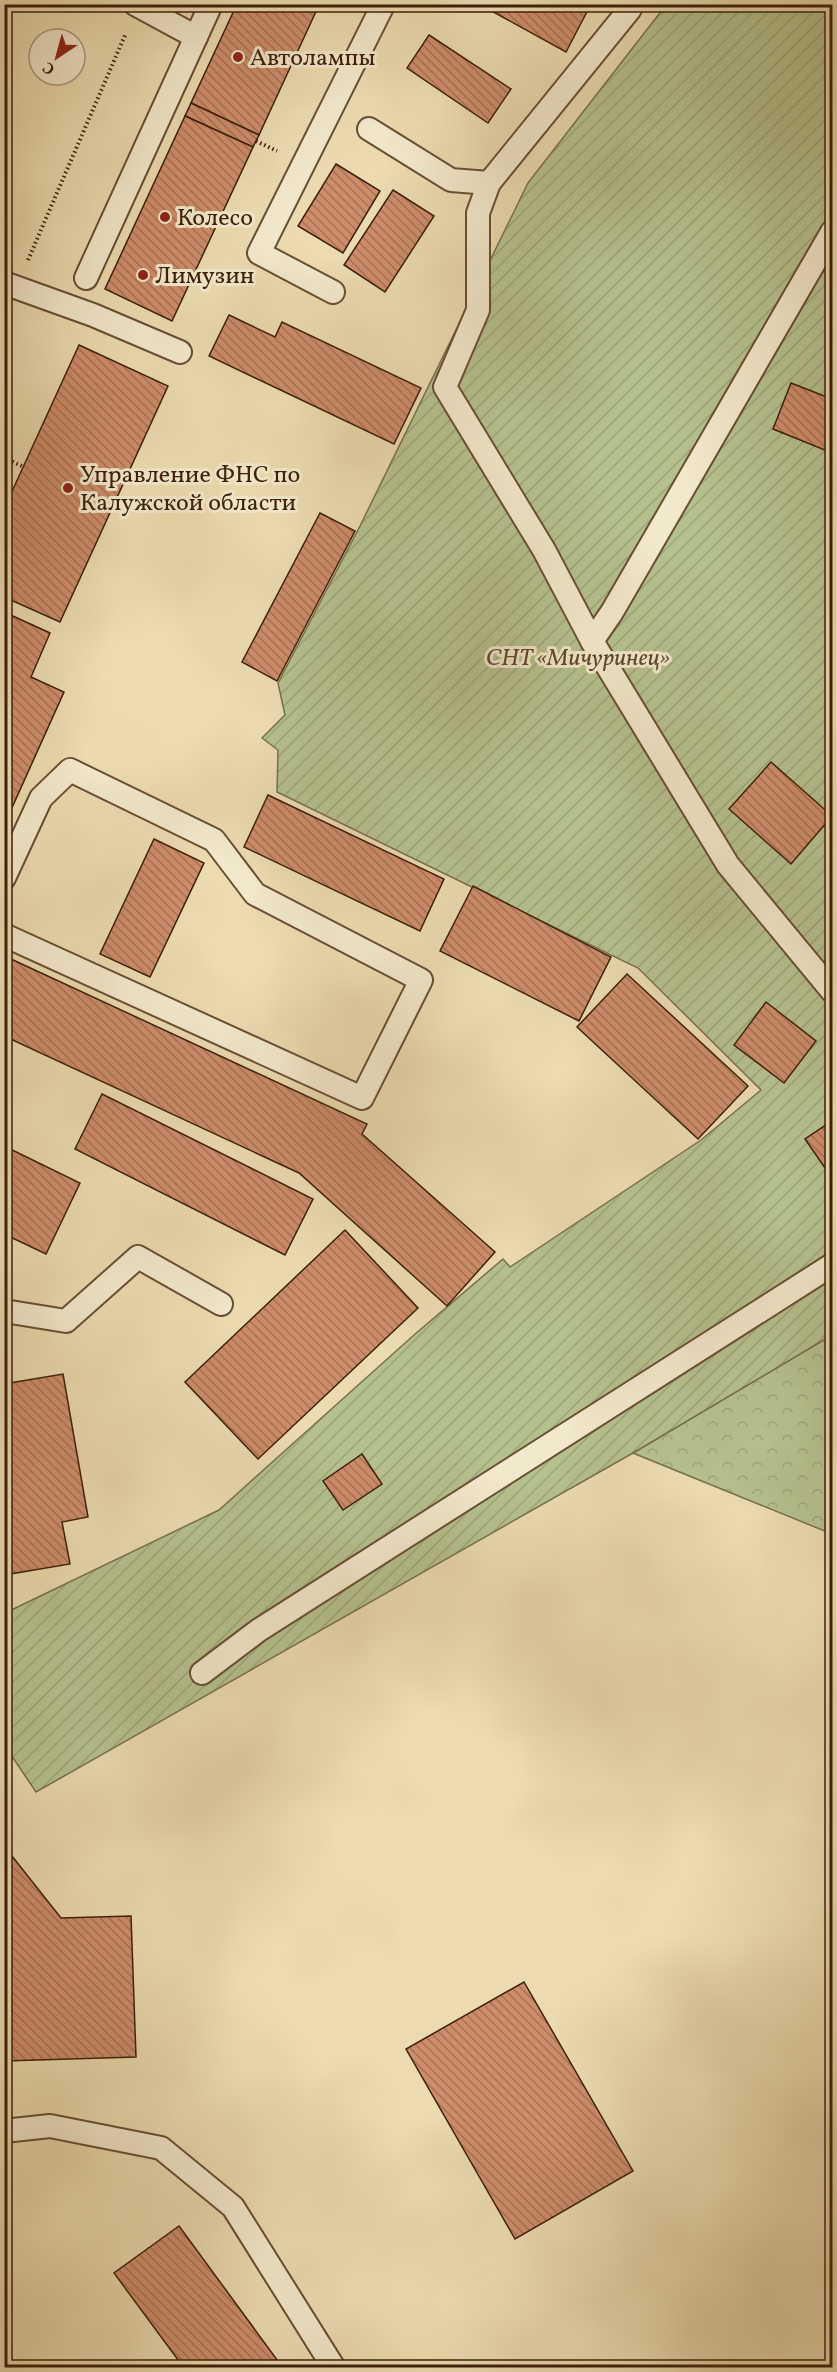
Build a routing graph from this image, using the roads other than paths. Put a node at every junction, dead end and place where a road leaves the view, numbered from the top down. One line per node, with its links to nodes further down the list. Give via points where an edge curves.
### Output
1 (212, 4): 5 (lane)
2 (630, 4): 7 (lane, via 630,9)
3 (137, 5): 5 (lane)
4 (381, 5): 11 (lane, via 259,253)
5 (196, 36): 9 (lane)
6 (369, 129): 7 (lane, via 451,180)
7 (489, 183): 13 (lane, via 478,213 478,310 445,387 544,550)
8 (832, 232): 13 (lane)
9 (86, 278)
10 (11, 285): 12 (lane)
11 (333, 292)
12 (180, 352)
13 (592, 641): 16 (lane, via 728,865)
14 (4, 878): 15 (lane, via 41,798 70,770 214,840 255,894 421,980 362,1098)
15 (4, 935)
16 (832, 991)
17 (832, 1265): 20 (lane, via 259,1630)
18 (221, 1304): 19 (lane, via 138,1257 66,1321)
19 (4, 1311)
20 (202, 1673)
21 (4, 2131): 22 (lane, via 50,2126 161,2148 233,2207)
22 (334, 2367)

